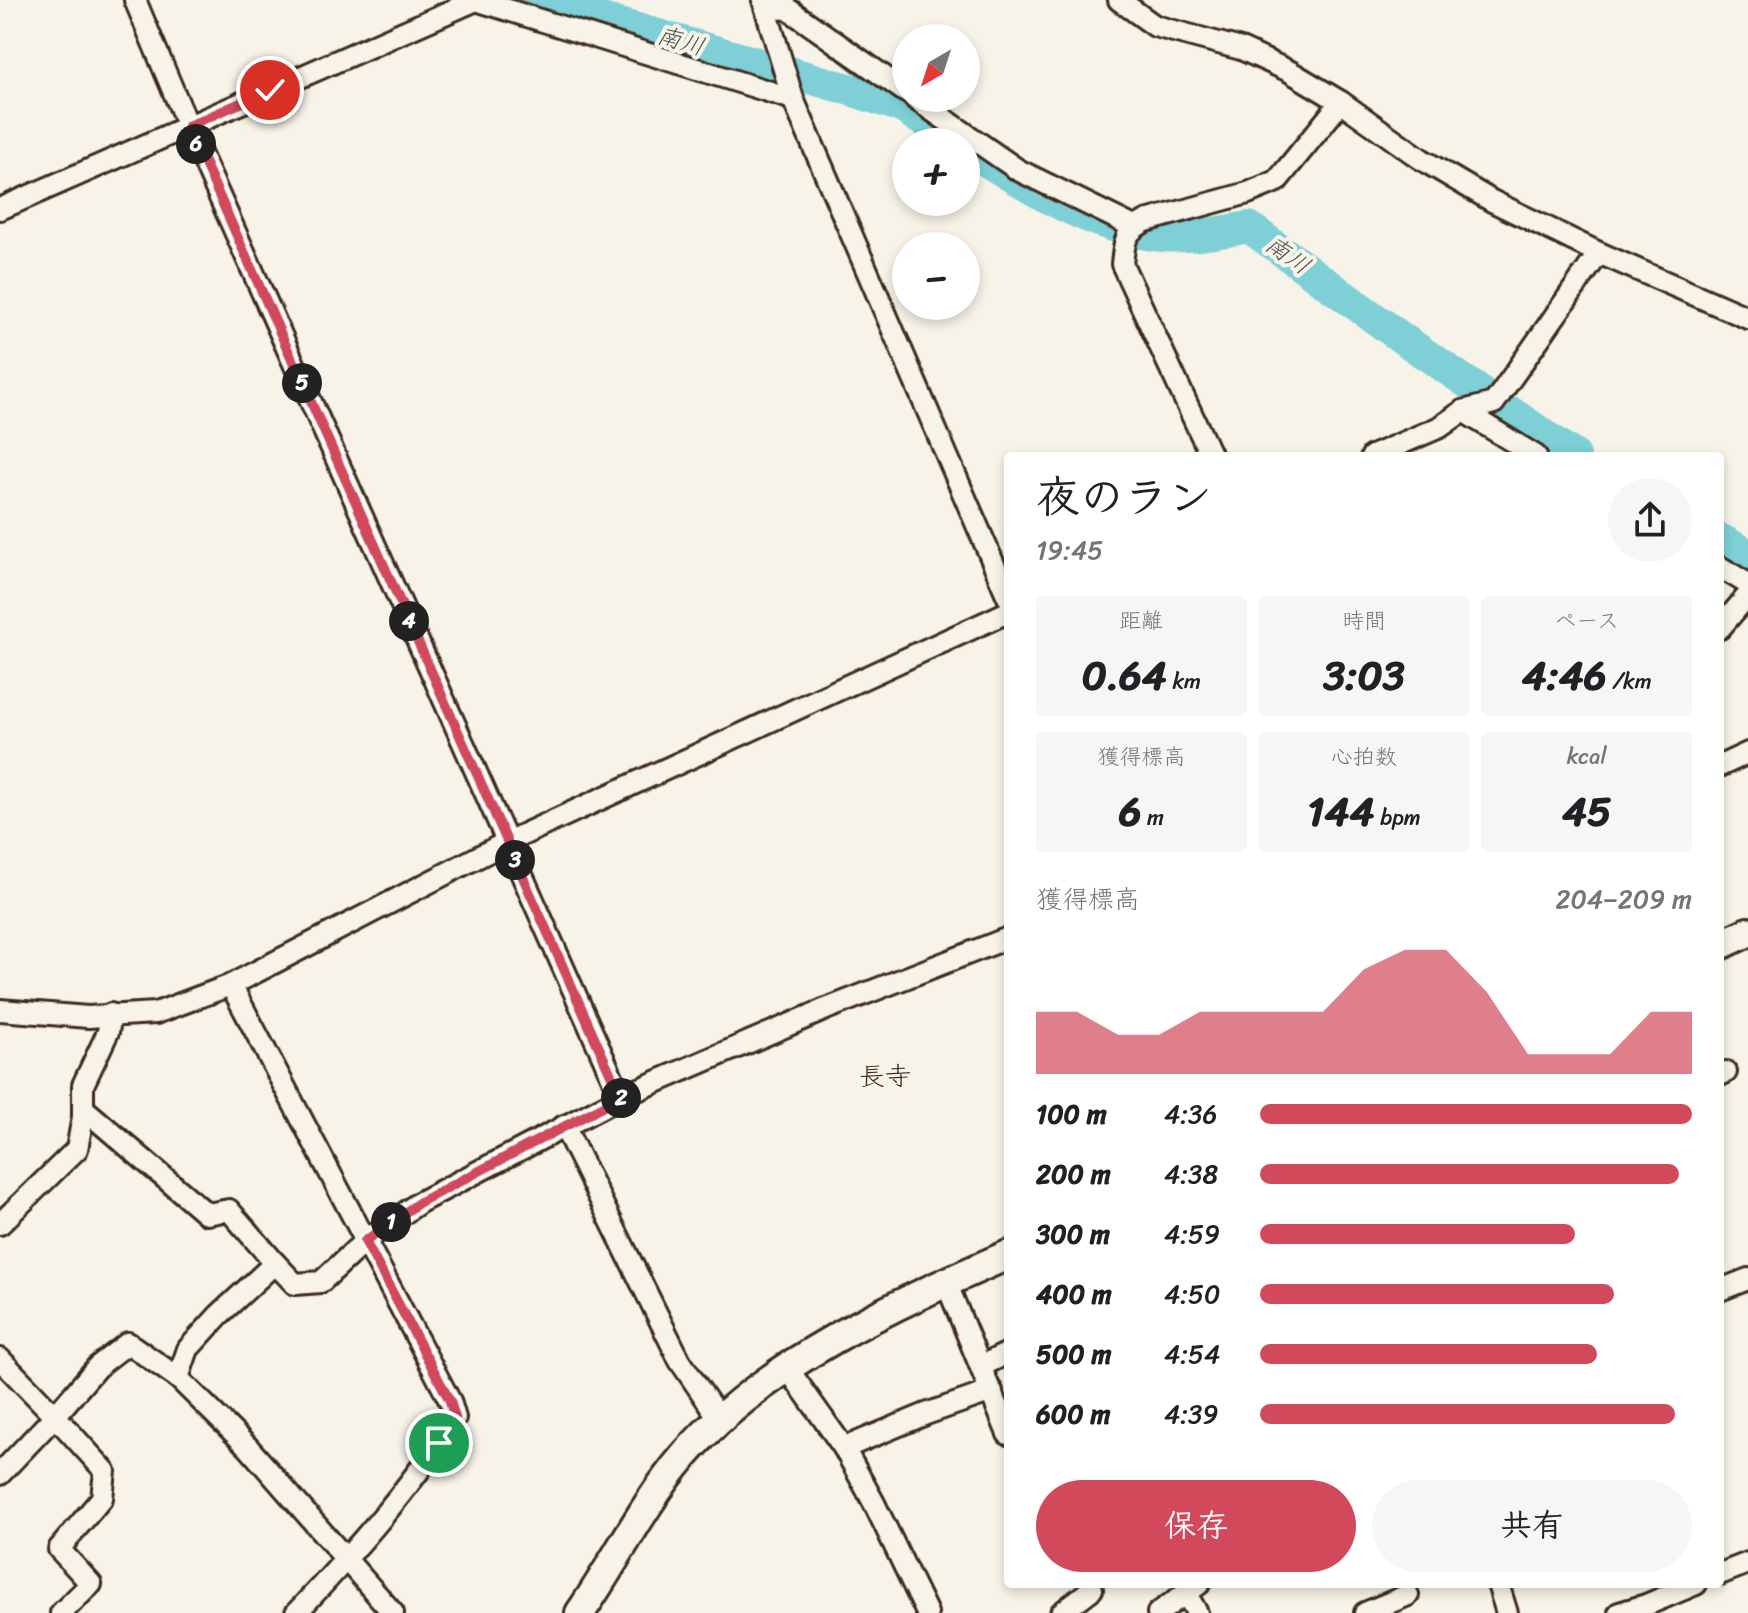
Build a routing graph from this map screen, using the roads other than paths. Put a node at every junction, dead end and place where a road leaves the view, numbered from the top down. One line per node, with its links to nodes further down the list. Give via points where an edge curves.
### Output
1 (135, 0): 10 (street)
2 (476, 0): 7 (street); 10 (street)
3 (1119, 0): 8 (street, via 1155,26 1241,49)
4 (765, 4): 5 (street); 7 (street)
5 (794, 5): 6 (street)
6 (892, 81)
7 (793, 99): 21 (street)
8 (1341, 102): 12 (street, via 1277,181); 13 (street, via 1492,201)
9 (934, 112): 12 (street, via 1018,170)
10 (188, 126): 11 (street); 27 (street)
11 (0, 209)
12 (1134, 227): 16 (street, via 1125,236 1122,264)
13 (1599, 253): 14 (street); 15 (street, via 1494,403)
14 (1748, 318)
15 (1463, 411): 17 (street); 18 (street)
16 (1209, 452)
17 (1381, 452)
18 (1530, 452)
19 (1724, 569): 20 (street)
20 (1748, 584)
21 (1004, 588)
22 (1748, 595): 24 (street)
23 (1004, 614): 27 (street)
24 (1724, 623)
25 (1748, 753): 26 (street)
26 (1724, 764)
27 (507, 842): 31 (street); 34 (street)
28 (1748, 932): 30 (main road)
29 (1004, 940): 34 (street)
30 (1724, 943)
31 (231, 985): 33 (street, via 156,1013); 38 (street)
32 (0, 1010): 33 (street)
33 (111, 1014): 35 (street, via 83,1085)
34 (621, 1097): 36 (street)
35 (83, 1108): 37 (street, via 77,1149); 40 (street, via 207,1214 229,1210)
36 (564, 1126): 38 (street, via 420,1202); 51 (street, via 680,1361)
37 (0, 1224)
38 (365, 1241): 40 (street, via 321,1282 295,1284); 55 (street, via 455,1418)
39 (1004, 1257): 42 (main road)
40 (275, 1263): 48 (street, via 188,1349)
41 (1748, 1279): 43 (street)
42 (946, 1282): 46 (street); 47 (main road, via 870,1318)
43 (1724, 1288)
44 (1004, 1355): 46 (street)
45 (0, 1359): 50 (street)
46 (981, 1366): 49 (street)
47 (788, 1369): 51 (main road); 53 (street)
48 (178, 1378): 50 (street, via 128,1343 97,1367); 55 (street, via 248,1447)
49 (992, 1391): 52 (street); 53 (street)
50 (55, 1416): 54 (street); 63 (street, via 105,1471 102,1498 59,1549 91,1584)
51 (719, 1418): 66 (main road, via 651,1498)
52 (1004, 1419)
53 (844, 1448): 67 (street)
54 (0, 1474)
55 (346, 1559): 64 (street); 65 (street)
56 (1748, 1563): 57 (street)
57 (1724, 1572)
58 (1091, 1588): 68 (street)
59 (1499, 1588): 72 (street)
60 (1193, 1589): 69 (street); 70 (street)
61 (1660, 1591): 73 (street)
62 (1408, 1597): 71 (street)
63 (61, 1613)
64 (296, 1613)
65 (393, 1613)
66 (580, 1613)
67 (927, 1613)
68 (1061, 1613)
69 (1158, 1613)
70 (1197, 1613)
71 (1365, 1613)
72 (1507, 1613)
73 (1619, 1613)

